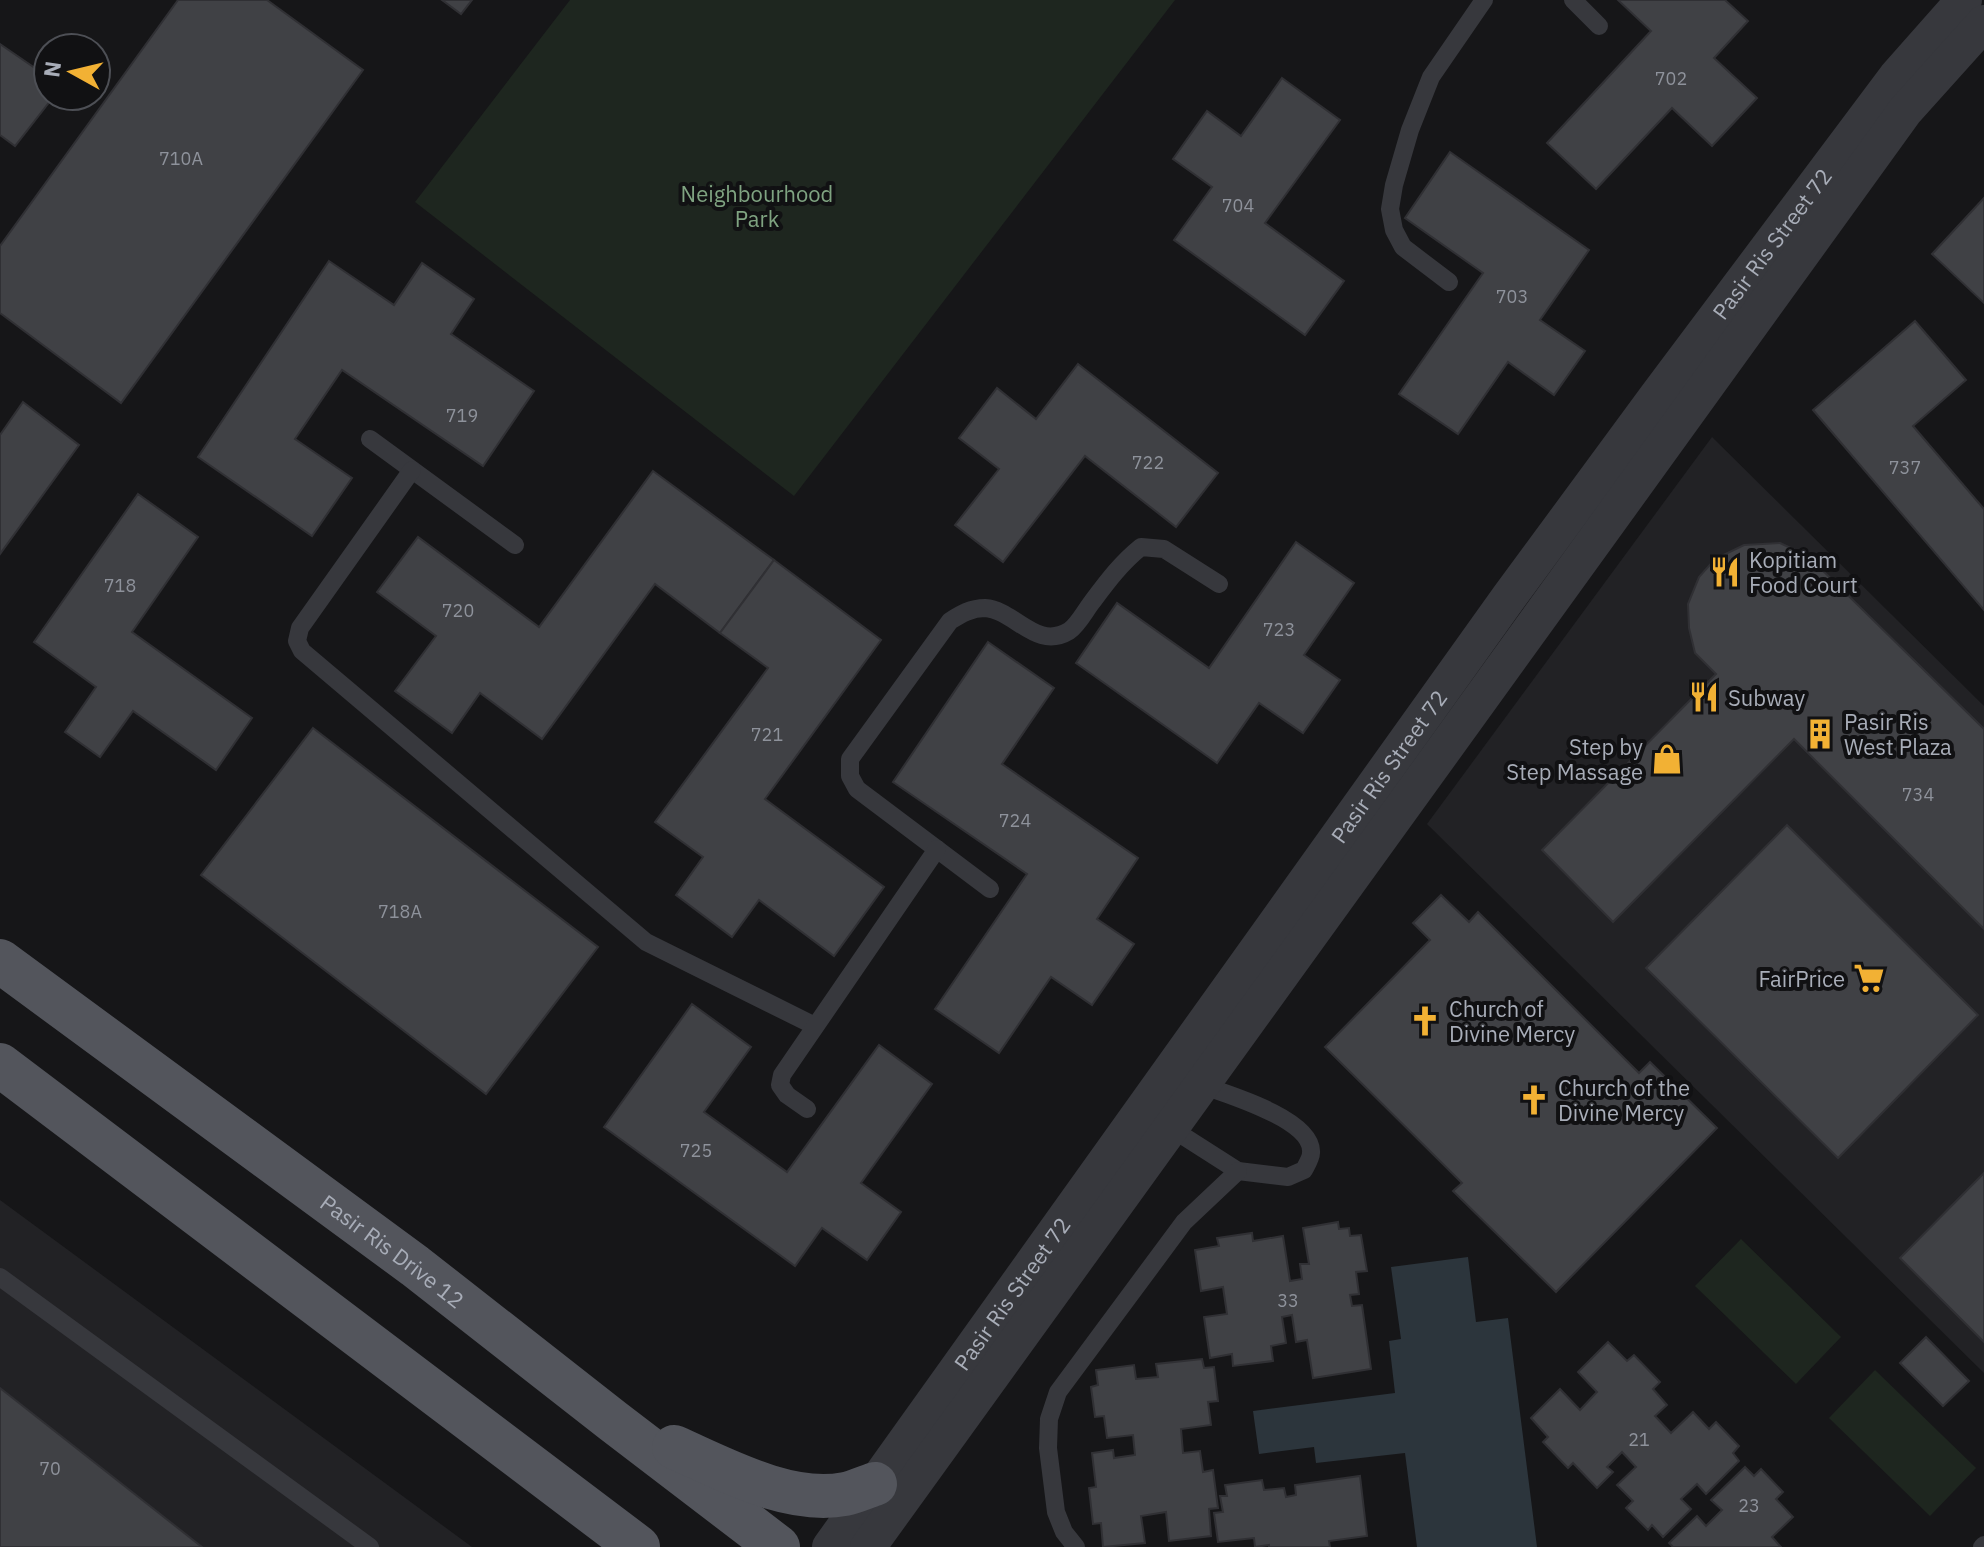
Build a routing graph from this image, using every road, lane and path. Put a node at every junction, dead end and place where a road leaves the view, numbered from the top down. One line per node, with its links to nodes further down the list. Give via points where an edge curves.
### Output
1 (1484, 0): 6 (lane, via 1431,77 1410,130 1390,209 1403,247)
2 (1573, 0): 5 (lane)
3 (1964, 0): 16 (street, Pasir Ris Street 72, via 1896,77 1638,421)
4 (1984, 23): 16 (street, Pasir Ris Street 72, via 1905,111)
5 (1599, 26)
6 (1449, 282)
7 (370, 439): 8 (lane)
8 (412, 470): 9 (lane); 14 (lane, via 300,628 297,641 302,651 646,942)
9 (515, 545)
10 (1219, 584): 11 (lane, via 1164,549 1141,547 1122,563 1070,630 1052,637 1033,634 986,608 968,610 950,621 850,759 857,789)
11 (937, 849): 12 (lane); 14 (lane)
12 (990, 889)
13 (0, 961): 21 (main road, Pasir Ris Drive 12, via 415,1266)
14 (815, 1026): 17 (lane, via 780,1085)
15 (0, 1065): 24 (main road)
16 (1186, 1078): 18 (street, Pasir Ris Street 72); 19 (lane, via 1289,1122 1307,1137 1311,1153 1304,1170 1288,1177)
17 (807, 1109)
18 (1156, 1119): 19 (lane); 22 (street, Pasir Ris Street 72); 27 (street, Pasir Ris Street 72)
19 (1238, 1171): 28 (lane, via 1184,1222 1058,1392 1049,1419 1048,1448 1056,1512)
20 (0, 1277): 23 (lane)
21 (613, 1421): 22 (main road, via 764,1486 820,1496); 25 (main road, Pasir Ris Drive 12)
22 (875, 1484): 26 (street, Pasir Ris Street 72)
23 (370, 1547)
24 (638, 1547)
25 (778, 1547)
26 (830, 1547)
27 (868, 1547)
28 (1076, 1547)

